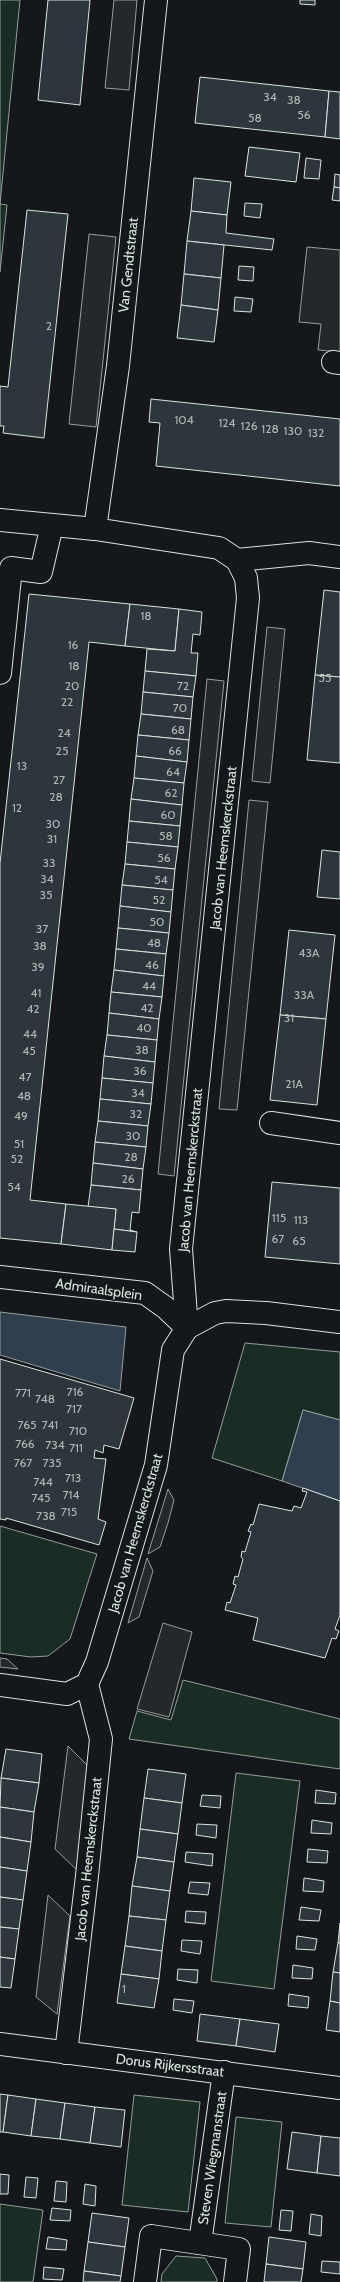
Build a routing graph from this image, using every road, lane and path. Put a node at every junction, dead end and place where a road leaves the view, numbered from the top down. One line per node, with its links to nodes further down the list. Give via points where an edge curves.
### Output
1 (156, 0): 4 (street, Van Gendtstraat, via 118,366)
2 (0, 520): 3 (street)
3 (52, 525): 4 (street); 7 (street, via 42,572 11,568)
4 (95, 529): 6 (street, via 220,548)
5 (340, 557): 6 (street, via 309,553)
6 (237, 560): 12 (street, Jacob van Heemskerckstraat, via 246,578 248,598 181,1249)
7 (0, 673)
8 (271, 1123): 9 (street)
9 (340, 1133)
10 (0, 1277): 12 (street, Admiraalsplein, via 145,1293)
11 (340, 1322): 12 (street, via 226,1311 215,1312)
12 (187, 1328): 13 (street, Jacob van Heemskerckstraat, via 173,1350 156,1465 97,1662)
13 (86, 1684): 14 (street, via 67,1694); 16 (street, Jacob van Heemskerckstraat, via 101,1739)
14 (0, 1685)
15 (0, 2044): 16 (street, Dorus Rijkersstraat)
16 (66, 2053): 17 (street, Dorus Rijkersstraat)
17 (224, 2072): 18 (street, Dorus Rijkersstraat); 19 (street, Steven Wiegmanstraat)
18 (340, 2088)
19 (200, 2243): 20 (street, Steven Wiegmanstraat, via 151,2236); 21 (street, Steven Wiegmanstraat, via 239,2249)
20 (146, 2282)
21 (235, 2282)

